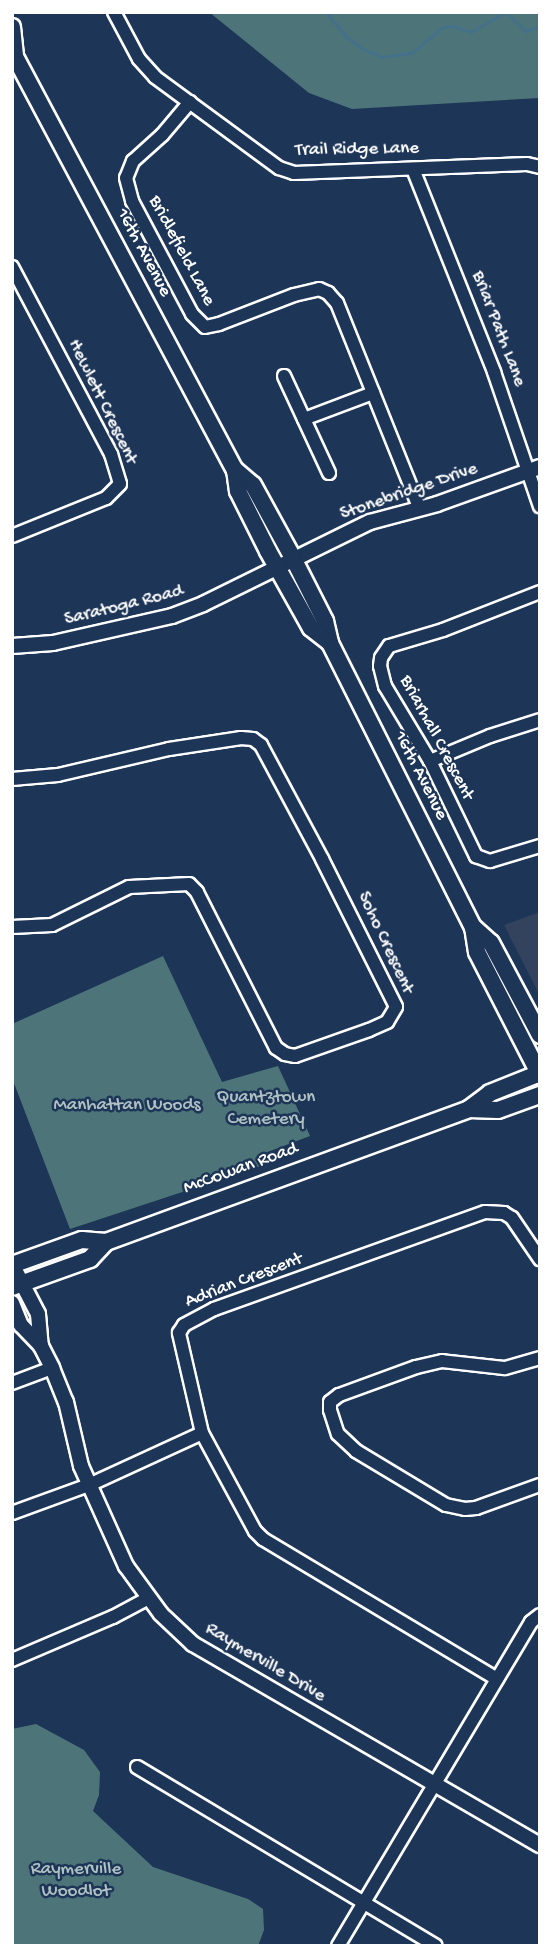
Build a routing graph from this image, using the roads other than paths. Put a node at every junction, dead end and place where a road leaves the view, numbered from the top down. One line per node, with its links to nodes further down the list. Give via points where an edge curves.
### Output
1 (114, 12): 4 (street, Trail Ridge Lane, via 139,60)
2 (12, 27): 3 (main road, 16th Avenue)
3 (14, 53): 12 (main road, 16th Avenue)
4 (190, 102): 6 (street, Trail Ridge Lane, via 263,159 286,170); 9 (street, Bridlefield Lane, via 133,161 126,178 132,201 192,314 205,327 319,289 337,303)
5 (540, 167): 6 (street, Trail Ridge Lane)
6 (413, 169): 11 (street, Briar Path Lane)
7 (12, 267): 16 (street, Hewlett Crescent, via 111,454 120,484 106,498)
8 (284, 376): 10 (street)
9 (373, 393): 10 (street); 15 (street, Bridlefield Lane)
10 (304, 419): 13 (street)
11 (534, 469): 14 (street, Briar Path Lane); 15 (street, Stonebridge Drive)
12 (235, 471): 17 (main road, 16th Avenue, via 253,485); 18 (main road, 16th Avenue, via 238,491)
13 (329, 473)
14 (540, 506)
15 (420, 509): 17 (street, Stonebridge Drive, via 370,522)
16 (12, 536)
17 (293, 558): 18 (street, Stonebridge Drive); 20 (main road, 16th Avenue, via 325,621)
18 (277, 566): 20 (main road, 16th Avenue, via 312,628); 21 (street, Saratoga Road, via 172,616 53,643)
19 (540, 592): 23 (street, Briarhall Crescent, via 384,651 380,666 385,686)
20 (330, 643): 27 (main road, 16th Avenue)
21 (12, 646)
22 (540, 720): 23 (street)
23 (430, 761): 25 (street, Briarhall Crescent, via 476,856 497,860)
24 (12, 779): 26 (street, Soho Crescent, via 58,775 169,750 253,739 261,745 316,847 396,1007 387,1022 369,1030 295,1056 285,1054 276,1048 203,902 189,884 129,887 52,925)
25 (540, 846)
26 (12, 927)
27 (473, 927): 28 (main road, 16th Avenue, via 491,943); 29 (main road, 16th Avenue, via 477,951)
28 (540, 1035)
29 (539, 1074): 31 (main road, McCowan Road, via 490,1093)
30 (540, 1095): 31 (main road, McCowan Road, via 498,1110)
31 (469, 1109): 32 (main road, McCowan Road)
32 (106, 1242): 34 (main road, McCowan Road, via 82,1240); 35 (main road, McCowan Road, via 90,1259)
33 (540, 1259): 41 (street, Adrian Crescent, via 512,1218 485,1212 195,1317 184,1325 179,1340)
34 (12, 1265): 35 (street, Raymerville Drive)
35 (17, 1285): 37 (street, Raymerville Drive, via 38,1314)
36 (12, 1303): 37 (street, Raymerville Drive, via 21,1325)
37 (41, 1346): 39 (street, Raymerville Drive)
38 (540, 1357): 42 (street, via 504,1368 431,1363 330,1402 338,1434 356,1451 446,1505 476,1508)
39 (52, 1368): 40 (street); 43 (street, Raymerville Drive)
40 (12, 1383)
41 (202, 1433): 43 (street); 48 (street, Adrian Crescent, via 243,1512 263,1539)
42 (540, 1485)
43 (89, 1486): 44 (street); 45 (street, Raymerville Drive, via 126,1566)
44 (12, 1513)
45 (147, 1599): 47 (street); 50 (street, Raymerville Drive, via 193,1644)
46 (540, 1615): 48 (street, via 531,1622)
47 (12, 1660)
48 (497, 1679): 50 (street)
49 (137, 1767): 52 (street)
50 (435, 1786): 51 (street, Raymerville Drive); 52 (street)
51 (540, 1845)
52 (363, 1902): 53 (street); 54 (street)
53 (338, 1946)
54 (436, 1946)

